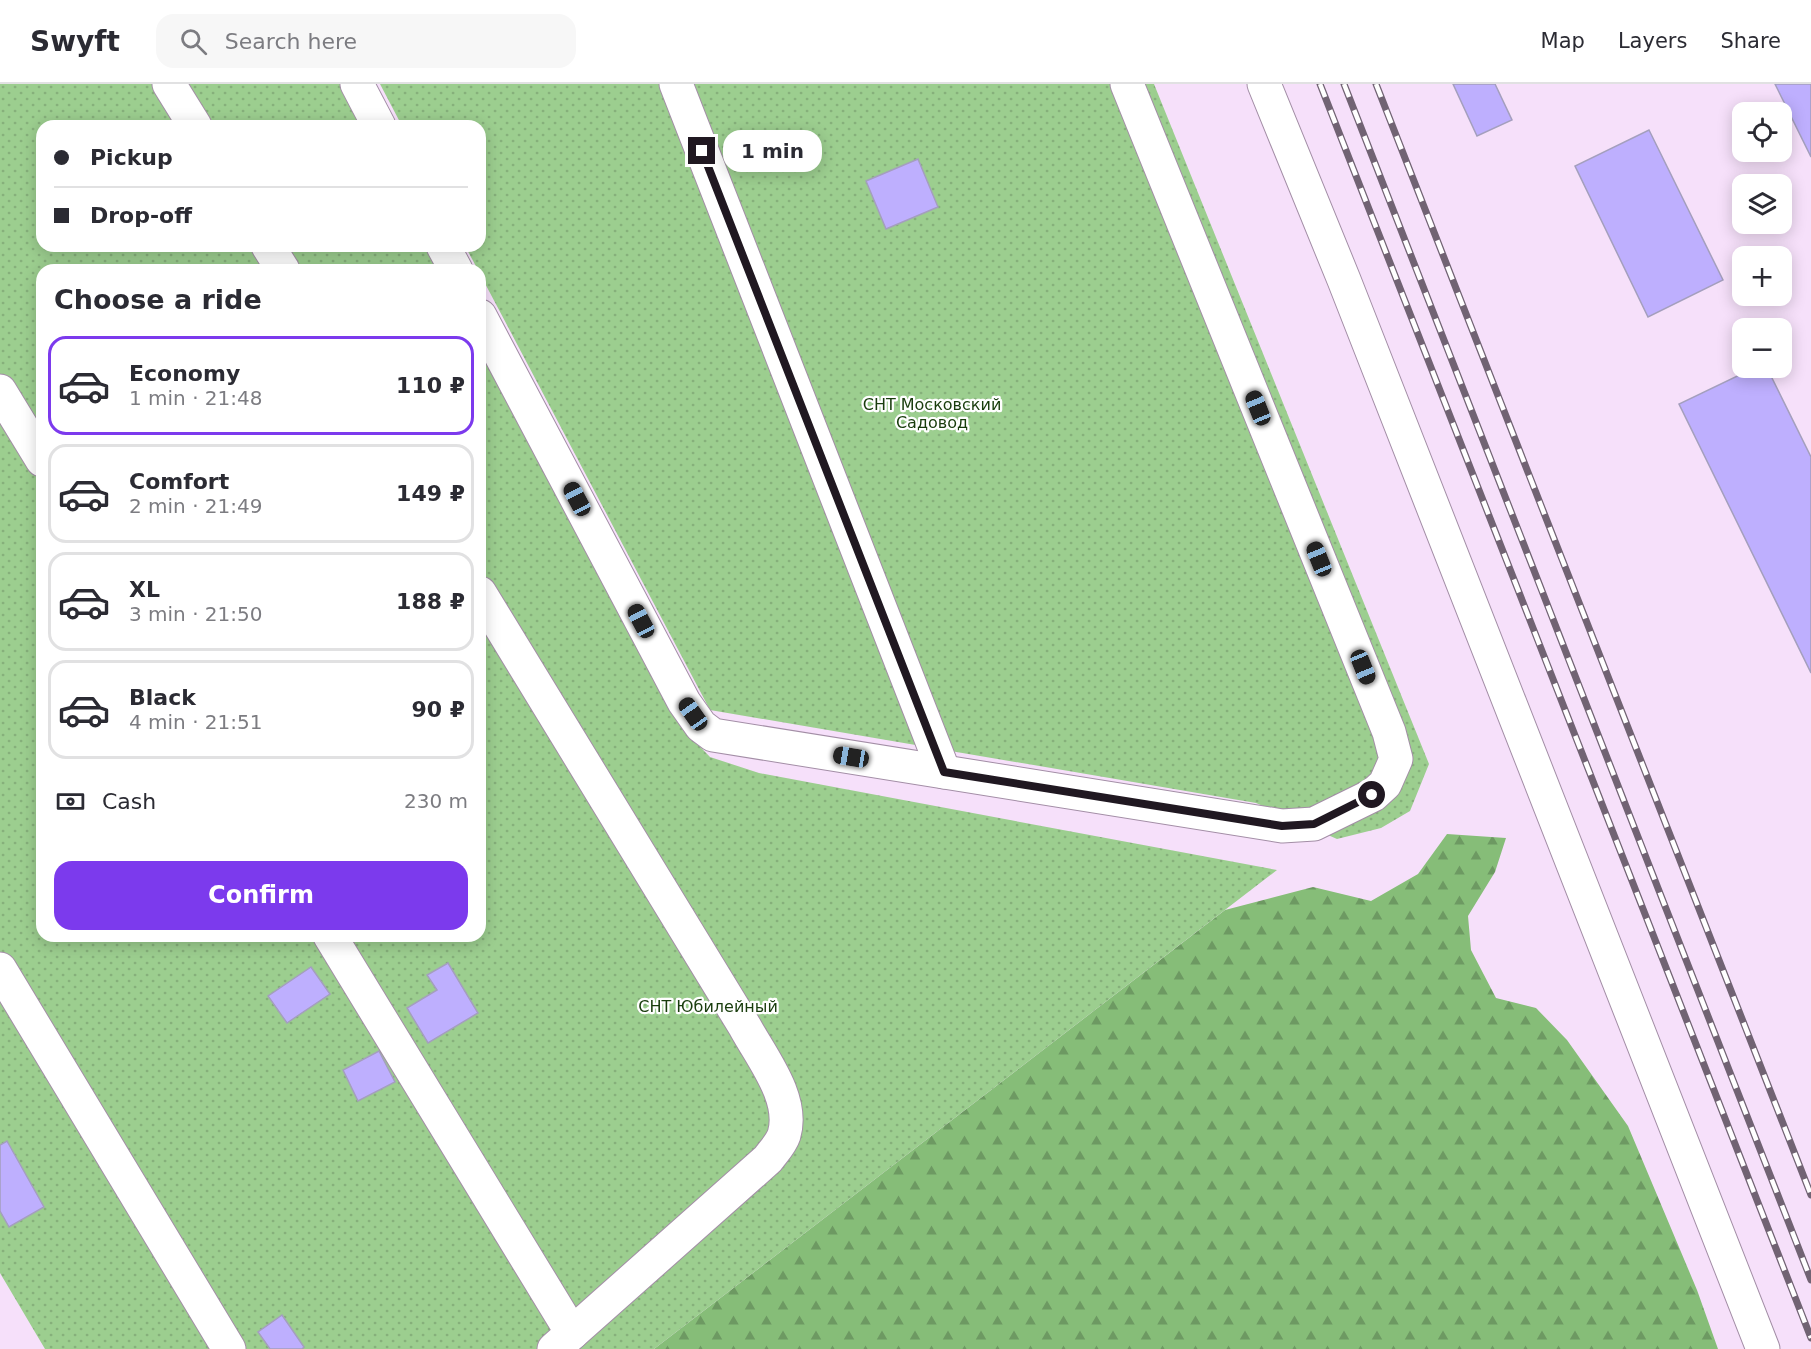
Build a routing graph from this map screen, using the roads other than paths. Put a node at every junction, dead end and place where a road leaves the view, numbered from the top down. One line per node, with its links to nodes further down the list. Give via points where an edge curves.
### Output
1 (169, 84): 6 (street)
2 (357, 84): 7 (street)
3 (676, 84): 12 (street)
4 (1127, 84): 12 (street, via 1389,732 1396,759 1385,784 1372,795 1314,824 1282,826)
5 (1264, 84): 17 (street)
6 (191, 120)
7 (376, 120)
8 (486, 327): 12 (street, via 684,702 701,726 713,735)
9 (0, 391): 10 (street)
10 (36, 450)
11 (486, 603): 15 (street, via 745,1027 785,1104 783,1137 768,1159)
12 (944, 772)
13 (333, 942): 15 (street)
14 (0, 969): 16 (street)
15 (563, 1341)
16 (229, 1349)
17 (1762, 1349)

